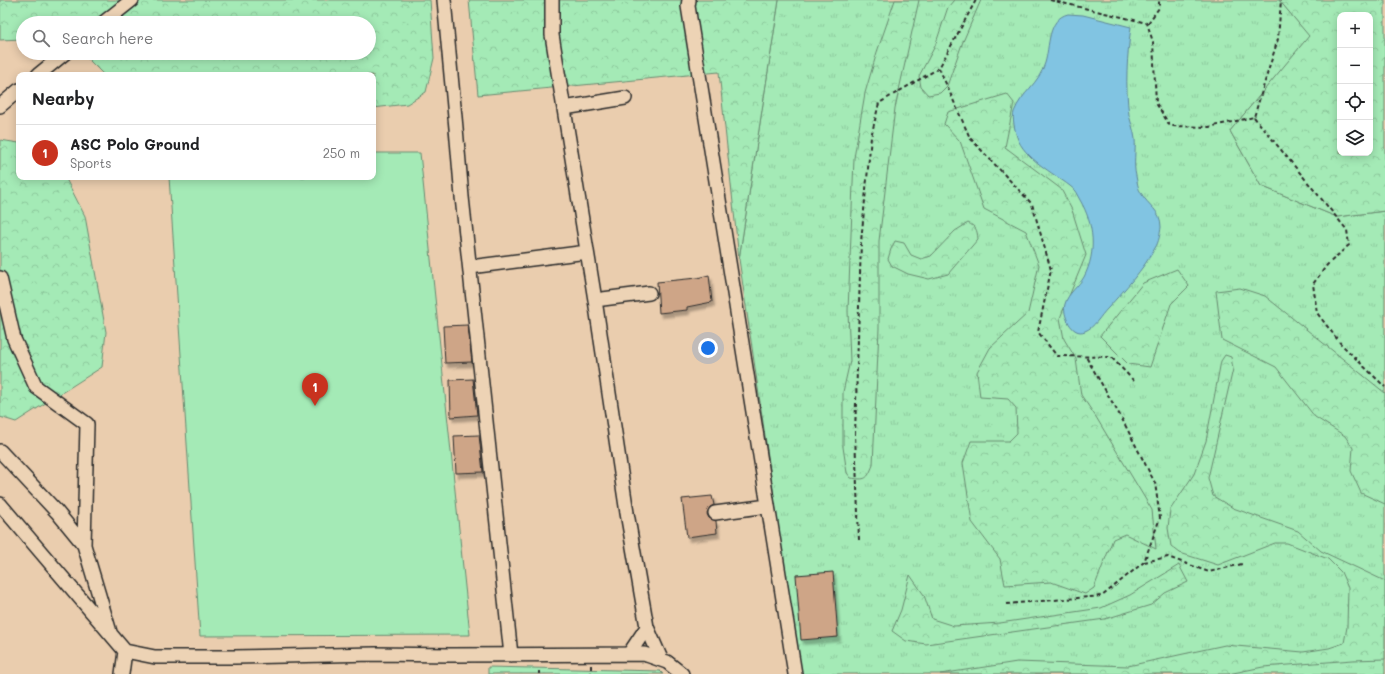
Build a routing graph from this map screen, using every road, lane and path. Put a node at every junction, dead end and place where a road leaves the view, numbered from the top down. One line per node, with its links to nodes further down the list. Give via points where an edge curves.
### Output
1 (132, 0): 9 (lane)
2 (444, 0): 20 (lane)
3 (552, 0): 17 (lane, via 552,35)
4 (689, 0): 29 (lane, via 689,14)
5 (976, 0): 12 (path)
6 (1050, 0): 10 (path)
7 (1159, 0): 10 (path, via 1159,8)
8 (1281, 0): 18 (path, via 1278,39)
9 (112, 16)
10 (1147, 24): 18 (path, via 1153,42 1156,103 1170,126 1209,127)
11 (56, 60): 13 (lane)
12 (939, 68): 24 (path, via 970,138 1032,204 1051,270 1038,332 1057,356); 31 (path, via 879,104 872,137 861,242 854,434)
13 (42, 72)
14 (16, 93): 16 (lane)
15 (625, 98): 17 (lane)
16 (0, 106)
17 (564, 108): 19 (lane)
18 (1254, 117): 26 (path, via 1346,230 1349,245 1327,265 1313,284 1317,312 1341,344)
19 (587, 252): 20 (lane); 23 (lane)
20 (470, 267): 40 (lane)
21 (0, 278): 32 (lane, via 14,339 36,387 87,424)
22 (649, 293): 23 (lane)
23 (595, 300): 36 (lane)
24 (1085, 357): 25 (path, via 1111,357); 33 (path, via 1122,419 1155,483 1160,518)
25 (1134, 381)
26 (1385, 387)
27 (0, 451): 32 (lane)
28 (0, 504): 37 (lane)
29 (768, 506): 30 (lane); 46 (lane)
30 (715, 513)
31 (859, 540)
32 (84, 545): 37 (lane)
33 (1144, 562): 34 (path, via 1168,557 1209,572); 35 (path, via 1102,596)
34 (1242, 564)
35 (1006, 604)
36 (647, 627): 39 (lane); 41 (lane)
37 (110, 632): 38 (lane)
38 (125, 651): 40 (lane, via 155,657); 43 (lane)
39 (629, 654): 40 (lane); 41 (lane, via 644,654)
40 (511, 655)
41 (661, 660): 45 (lane)
42 (539, 671): 44 (path)
43 (122, 674)
44 (539, 674)
45 (682, 674)
46 (795, 674)

